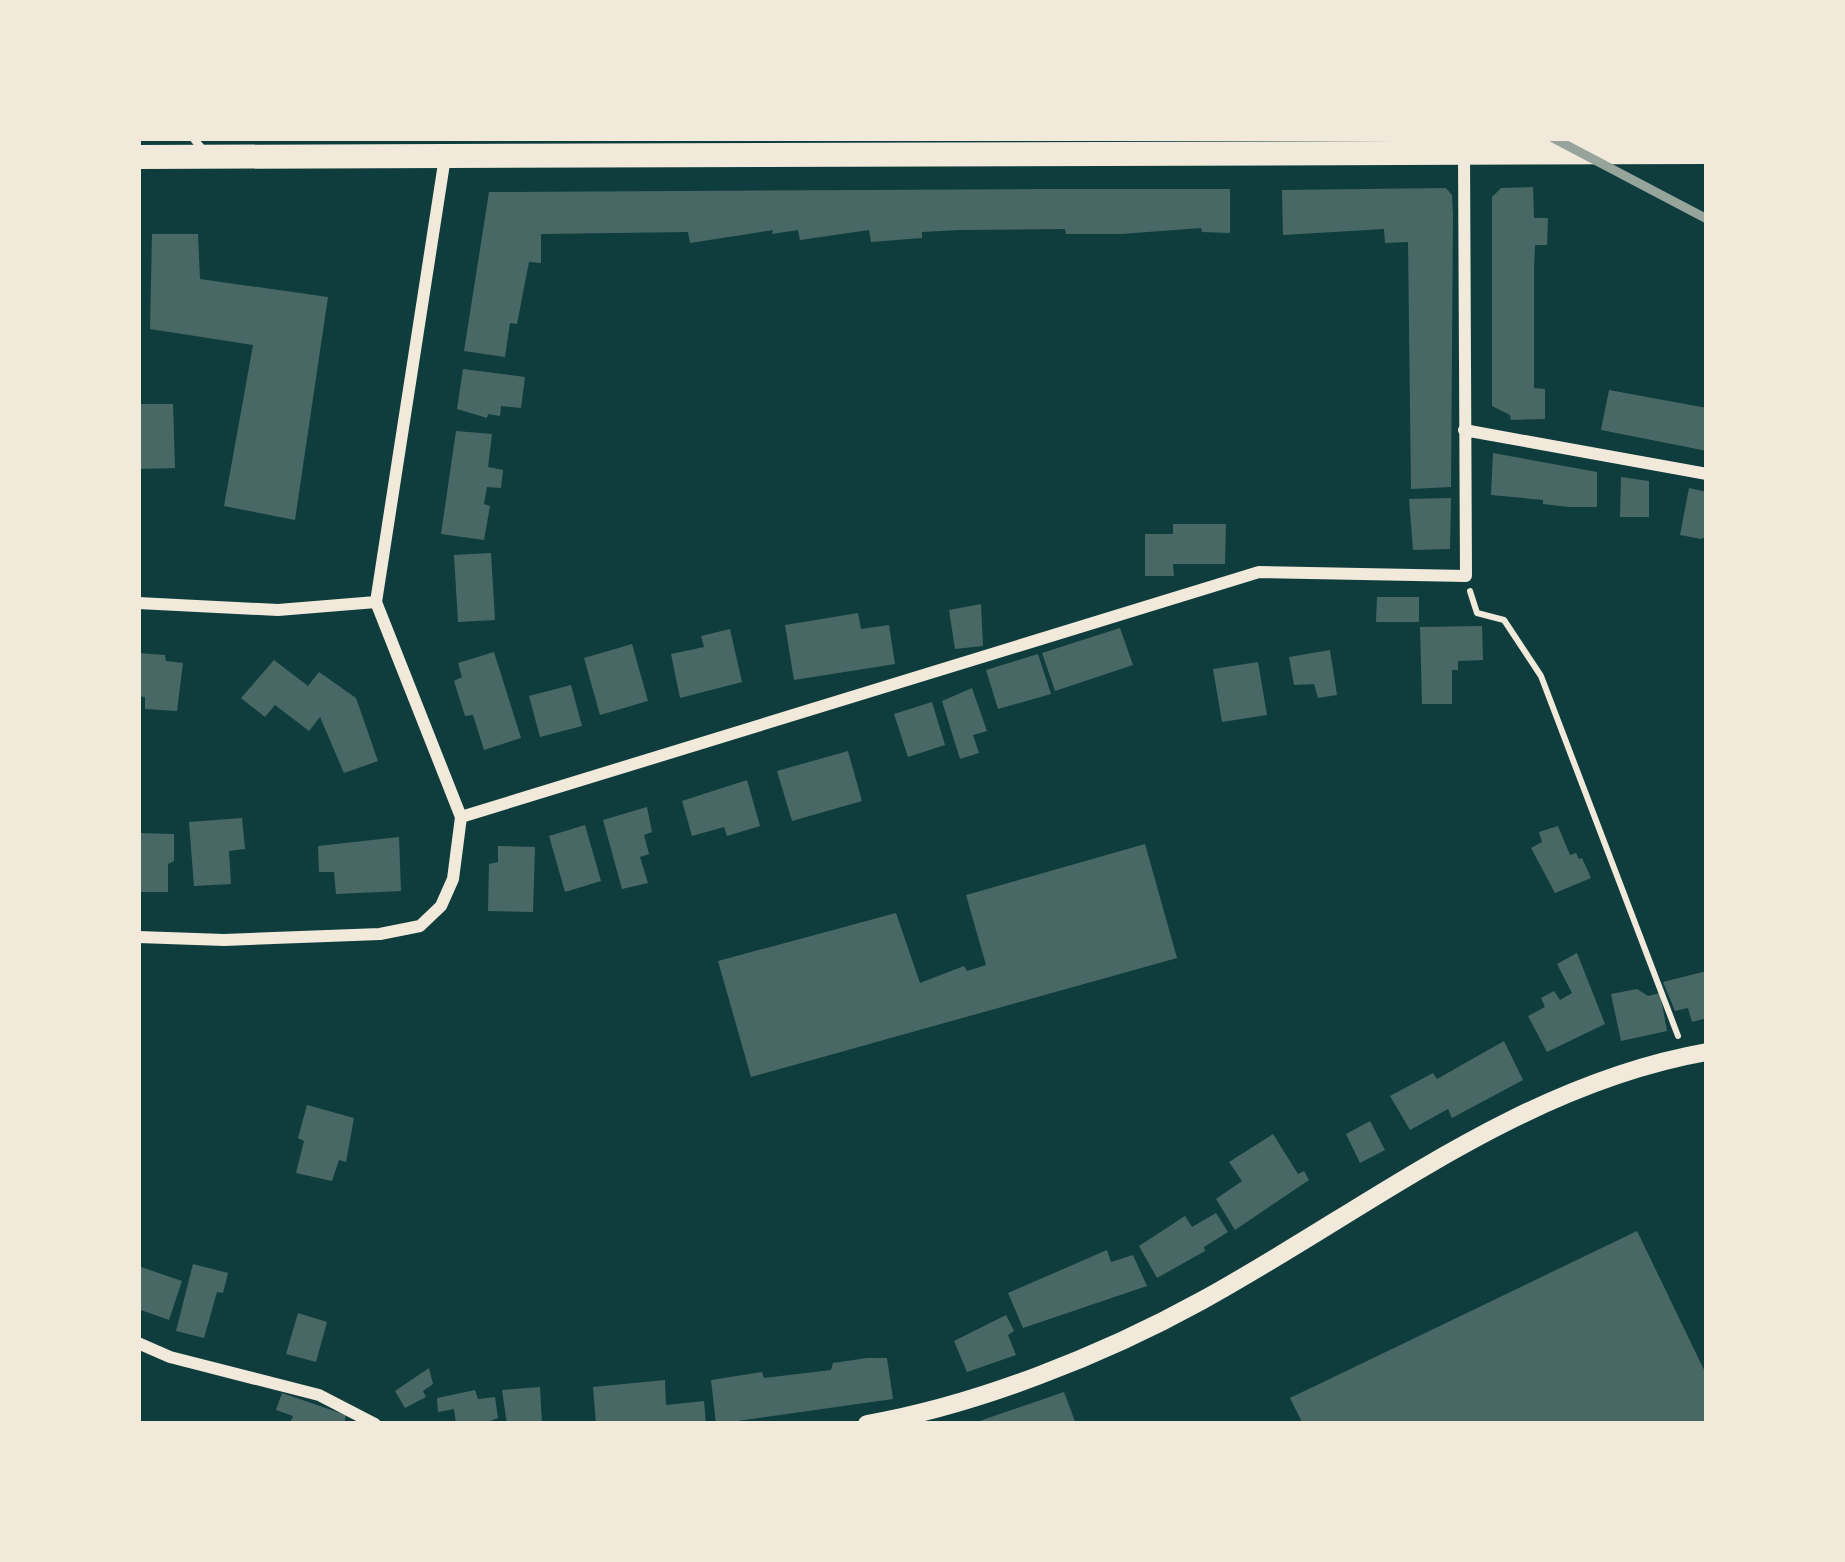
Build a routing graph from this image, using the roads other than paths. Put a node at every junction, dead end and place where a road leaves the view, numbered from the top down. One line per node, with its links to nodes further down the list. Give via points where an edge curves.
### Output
1 (201, 147): 5 (main road); 6 (main road)
2 (599, 147): 3 (main road); 5 (main road)
3 (1464, 152): 4 (main road); 7 (street)
4 (1707, 152)
5 (445, 156): 9 (street)
6 (138, 157)
7 (1464, 430): 8 (street); 11 (street, via 1466,576 1259,572)
8 (1707, 474)
9 (376, 602): 10 (street, via 278,610); 11 (street)
10 (138, 603)
11 (461, 817): 12 (street, via 453,879 420,926 380,934)
12 (138, 937)
13 (1707, 1052): 15 (street, via 1627,1070 1528,1110 1198,1303 1093,1352)
14 (138, 1343): 16 (street, via 319,1396)
15 (900, 1421): 17 (street)
16 (375, 1424)
17 (867, 1424)

